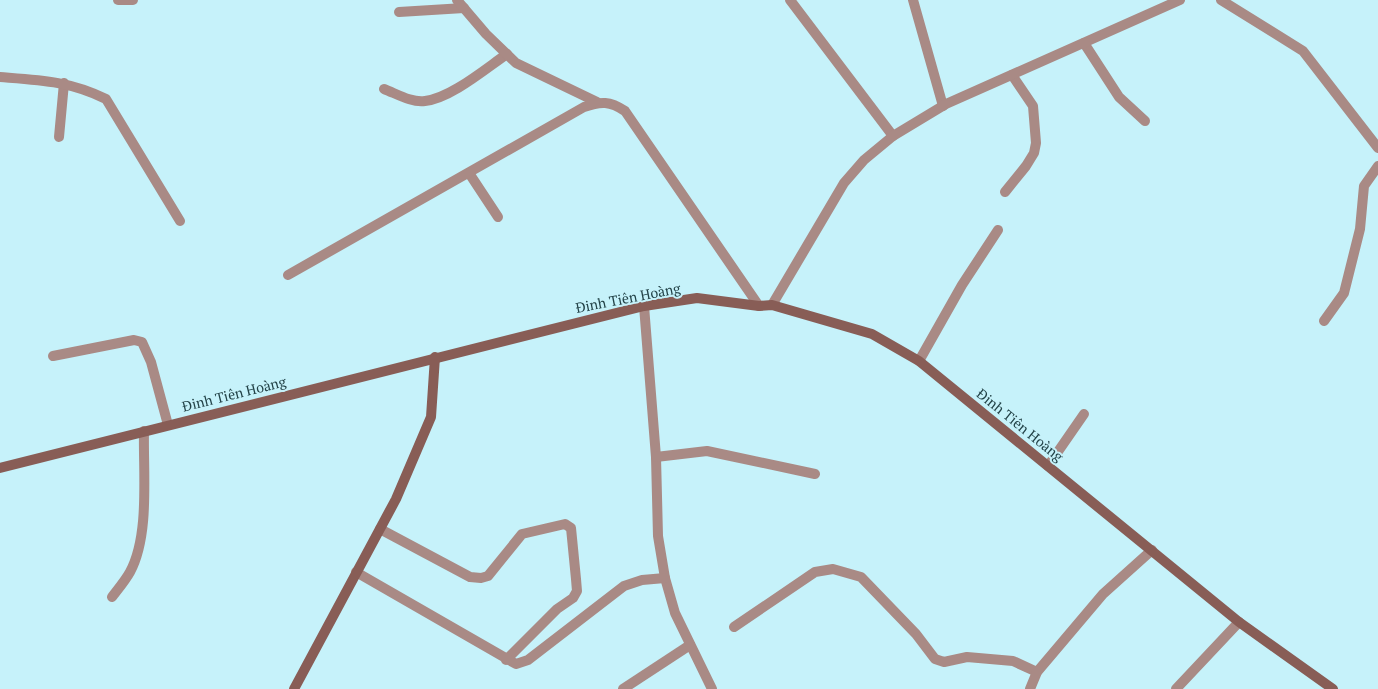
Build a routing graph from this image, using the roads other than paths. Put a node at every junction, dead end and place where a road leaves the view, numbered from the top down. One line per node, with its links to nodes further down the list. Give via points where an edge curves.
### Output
1 (118, 0): 2 (street)
2 (133, 0)
3 (790, 0): 18 (street)
4 (913, 0): 16 (street)
5 (1180, 0): 9 (street)
6 (1221, 0): 20 (street, via 1303,51)
7 (461, 4): 8 (street); 10 (street)
8 (399, 12)
9 (1084, 43): 11 (street); 17 (street, via 1119,97)
10 (507, 54): 14 (street, via 446,94 425,101); 15 (street, via 516,63 547,80)
11 (1012, 75): 16 (street); 23 (street, via 1033,106 1036,143 1026,166)
12 (0, 77): 13 (street)
13 (64, 82): 19 (street); 25 (street, via 106,100)
14 (384, 89)
15 (597, 102): 22 (street); 30 (street, via 615,104 625,111)
16 (943, 106): 18 (street)
17 (1145, 121)
18 (893, 136): 28 (street, via 864,160 844,183)
19 (60, 137)
20 (1378, 148)
21 (1378, 166): 31 (street, via 1364,186 1360,229 1344,293)
22 (470, 173): 24 (street); 27 (street)
23 (1005, 192)
24 (498, 217)
25 (180, 221)
26 (998, 230): 34 (street)
27 (288, 275)
28 (772, 305): 30 (main road, Đinh Tiên Hoàng); 34 (main road, Đinh Tiên Hoàng, via 872,334)
29 (644, 306): 30 (main road, Đinh Tiên Hoàng, via 697,298); 33 (main road, Đinh Tiên Hoàng); 38 (street)
30 (759, 306)
31 (1324, 322)
32 (53, 356): 36 (street, via 134,340 142,342 151,362)
33 (435, 357): 36 (main road, Đinh Tiên Hoàng); 42 (main road, via 430,416)
34 (919, 361): 39 (main road, Đinh Tiên Hoàng)
35 (1084, 414): 39 (street)
36 (168, 425): 37 (main road, Đinh Tiên Hoàng)
37 (144, 431): 40 (main road, Đinh Tiên Hoàng); 46 (street, via 142,526 138,551 130,572)
38 (656, 456): 41 (street, via 707,451); 45 (street, via 658,536)
39 (1048, 466): 43 (main road, Đinh Tiên Hoàng)
40 (0, 468)
41 (815, 474)
42 (380, 529): 44 (main road); 50 (street, via 470,577 481,578 488,576 522,534 565,524 571,528 577,590 573,598 557,609)
43 (1152, 550): 47 (main road, Đinh Tiên Hoàng); 51 (street, via 1103,594)
44 (356, 572): 50 (street); 52 (main road)
45 (664, 578): 49 (street); 50 (street, via 624,586 528,660 516,664)
46 (112, 597)
47 (1239, 622): 56 (street); 57 (main road, Đinh Tiên Hoàng)
48 (734, 627): 51 (street, via 815,572 833,568 861,577 916,634 935,659 944,662 968,657 1013,661)
49 (690, 645): 53 (street); 54 (street)
50 (506, 660)
51 (1037, 672): 55 (street)
52 (294, 689)
53 (623, 689)
54 (712, 689)
55 (1030, 689)
56 (1176, 689)
57 (1333, 689)

